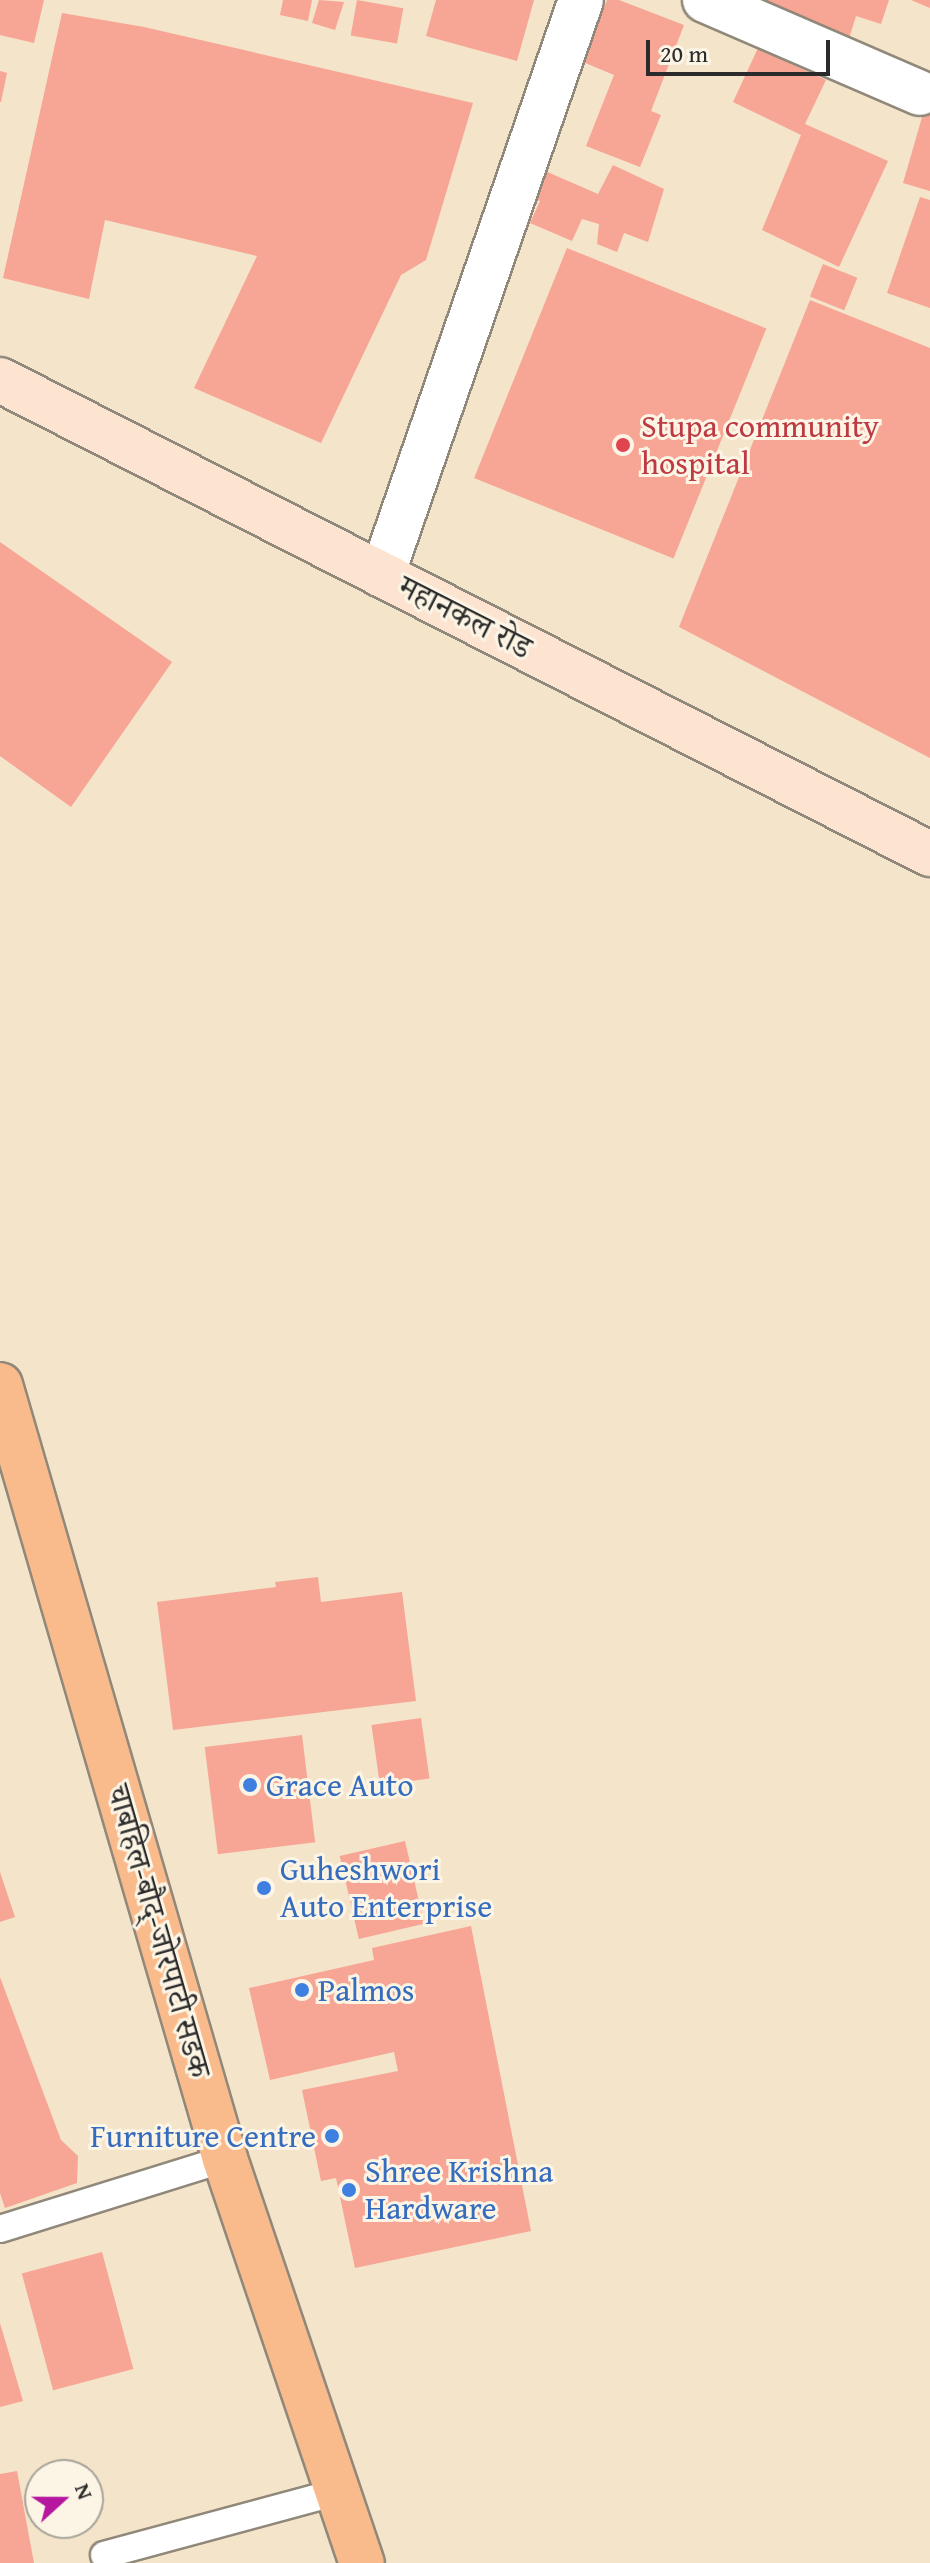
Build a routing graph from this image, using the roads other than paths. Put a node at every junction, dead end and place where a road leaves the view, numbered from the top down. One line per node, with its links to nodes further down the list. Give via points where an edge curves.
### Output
1 (581, 0): 5 (street)
2 (705, 0): 3 (street)
3 (920, 93)
4 (0, 380): 5 (main road, महानकल रोड)
5 (382, 575): 6 (main road, महानकल रोड)
6 (930, 854)
7 (0, 1385): 8 (main road, चाबहिल-बौद्-जोरपाटी सडक)
8 (225, 2159): 9 (lane); 10 (main road, चाबहिल-बौद्-जोरपाटी सडक)
9 (0, 2229)
10 (338, 2492): 11 (lane); 12 (main road, चाबहिल-बौद्-जोरपाटी सडक)
11 (104, 2555)
12 (362, 2563)

